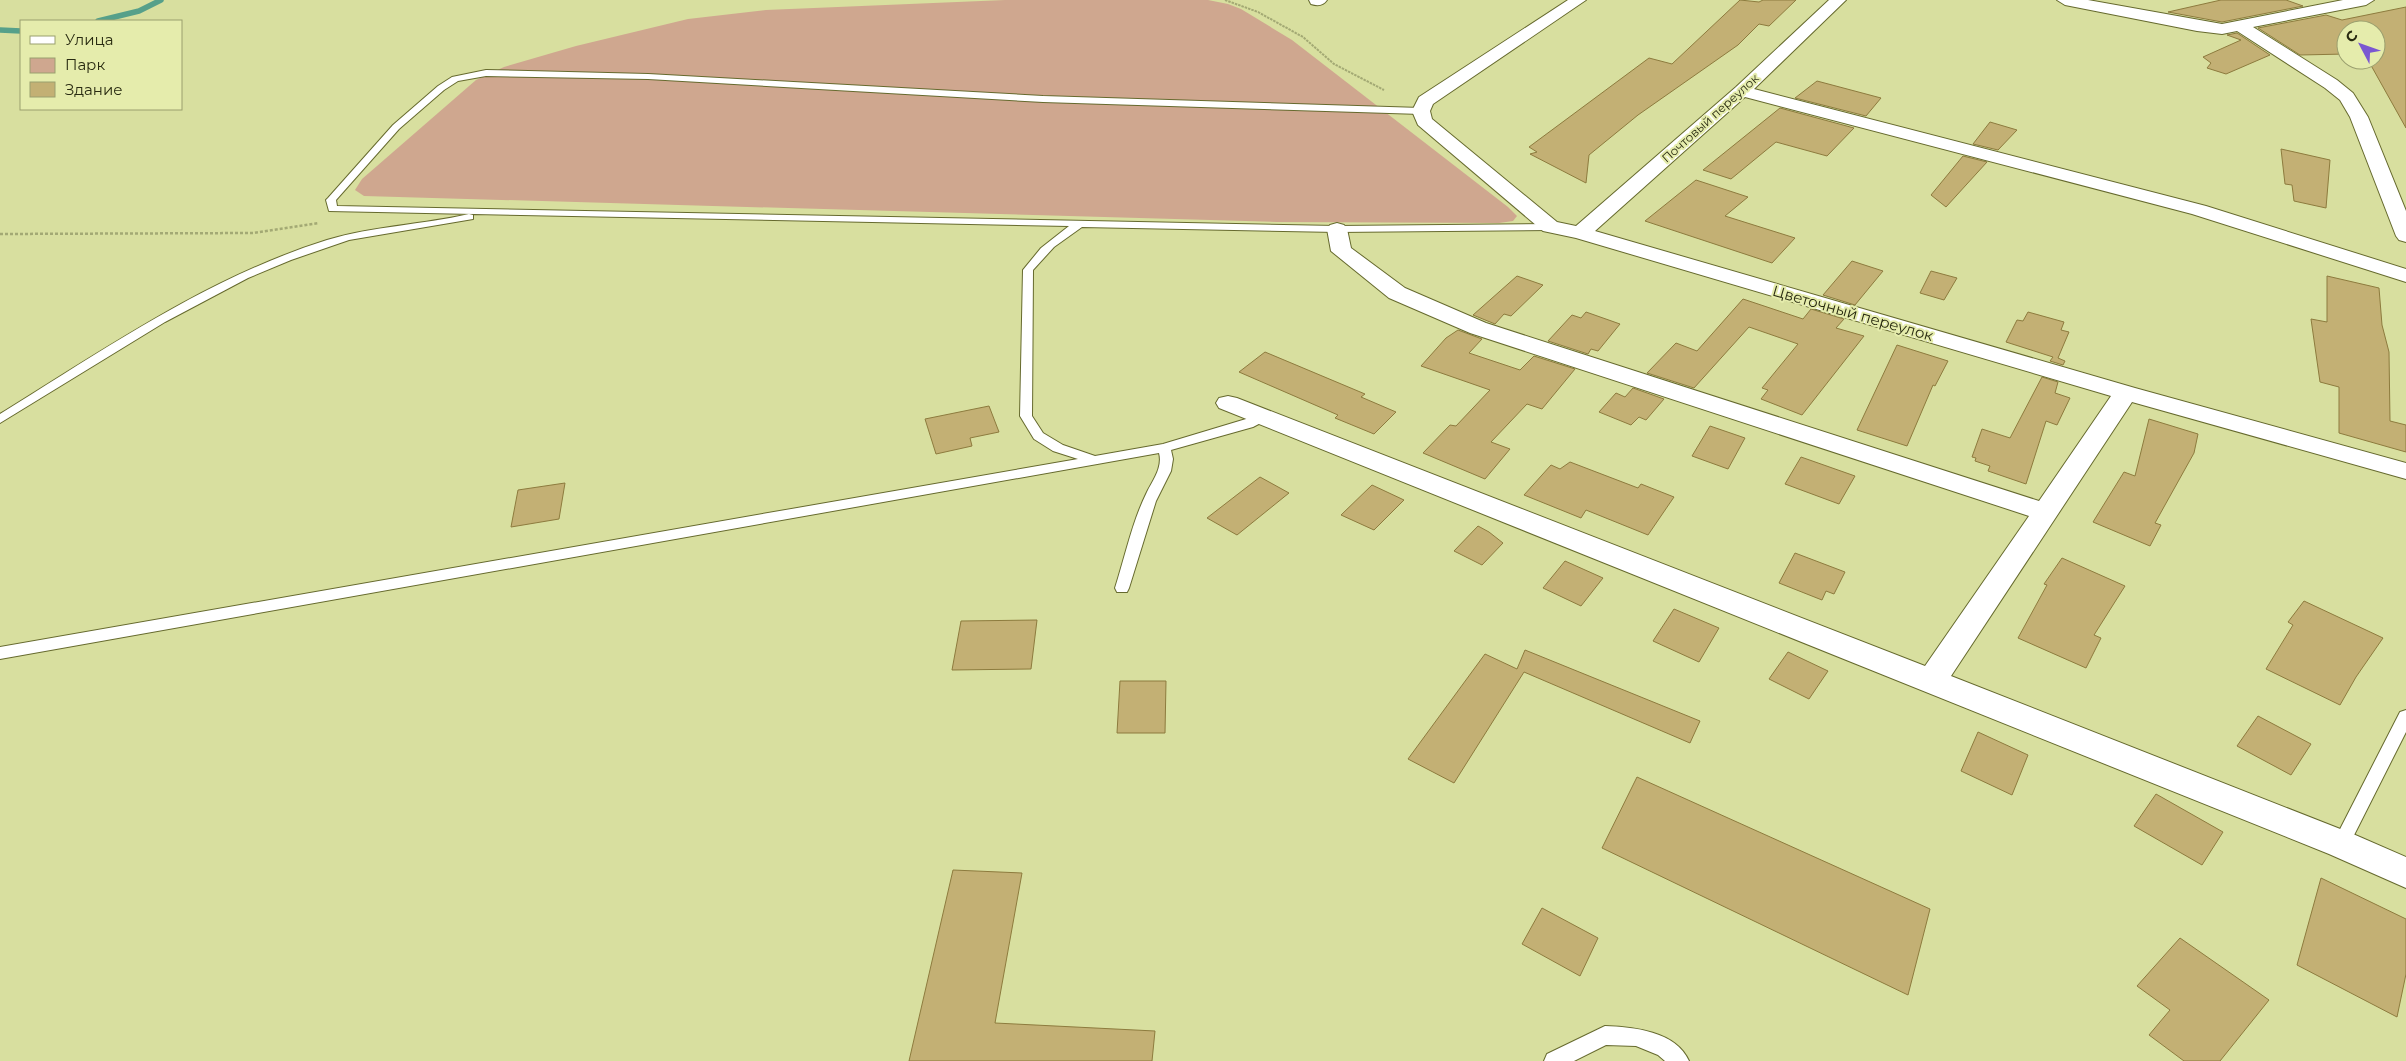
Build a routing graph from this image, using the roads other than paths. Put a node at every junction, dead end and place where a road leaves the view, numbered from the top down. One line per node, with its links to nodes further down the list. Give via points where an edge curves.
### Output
1 (1578, 0): 7 (street, via 1438,92 1426,101)
2 (1838, 0): 6 (street, Почтовый переулок)
3 (2065, 0): 5 (street, via 2197,26 2222,29)
4 (2366, 0): 5 (street)
5 (2240, 26): 13 (street, via 2347,97 2359,117)
6 (1742, 91): 12 (street, Почтовый переулок); 14 (street, via 2199,210)
7 (1420, 111): 8 (lane, via 1181,105 916,94 694,79 486,73 455,79 441,88 396,126 331,200 333,209); 10 (street, via 1424,121)
8 (488, 211): 9 (lane); 18 (lane, via 454,221 372,231 287,257 164,319)
9 (1078, 225): 11 (lane); 20 (lane, via 1048,245 1028,270 1026,416 1038,436 1058,448)
10 (1550, 227): 11 (lane); 12 (street, Цветочный переулок)
11 (1337, 229): 22 (street, via 1341,251 1397,293 1478,328)
12 (1580, 233): 15 (street, Цветочный переулок)
13 (2406, 236)
14 (2406, 276)
15 (2126, 394): 21 (street, Цветочный переулок); 22 (street)
16 (1228, 403): 17 (street)
17 (1266, 418): 19 (lane); 25 (street)
18 (0, 419)
19 (1164, 448): 20 (lane); 23 (lane, via 1167,459 1164,471 1149,501)
20 (1094, 460): 24 (lane)
21 (2406, 471)
22 (2046, 512): 25 (street)
23 (1122, 588)
24 (0, 653)
25 (1931, 681): 27 (street)
26 (2406, 716): 27 (lane)
27 (2341, 844): 28 (street)
28 (2406, 873)
29 (1554, 1061): 30 (lane, via 1606,1035 1636,1037 1665,1048)
30 (1680, 1061)

